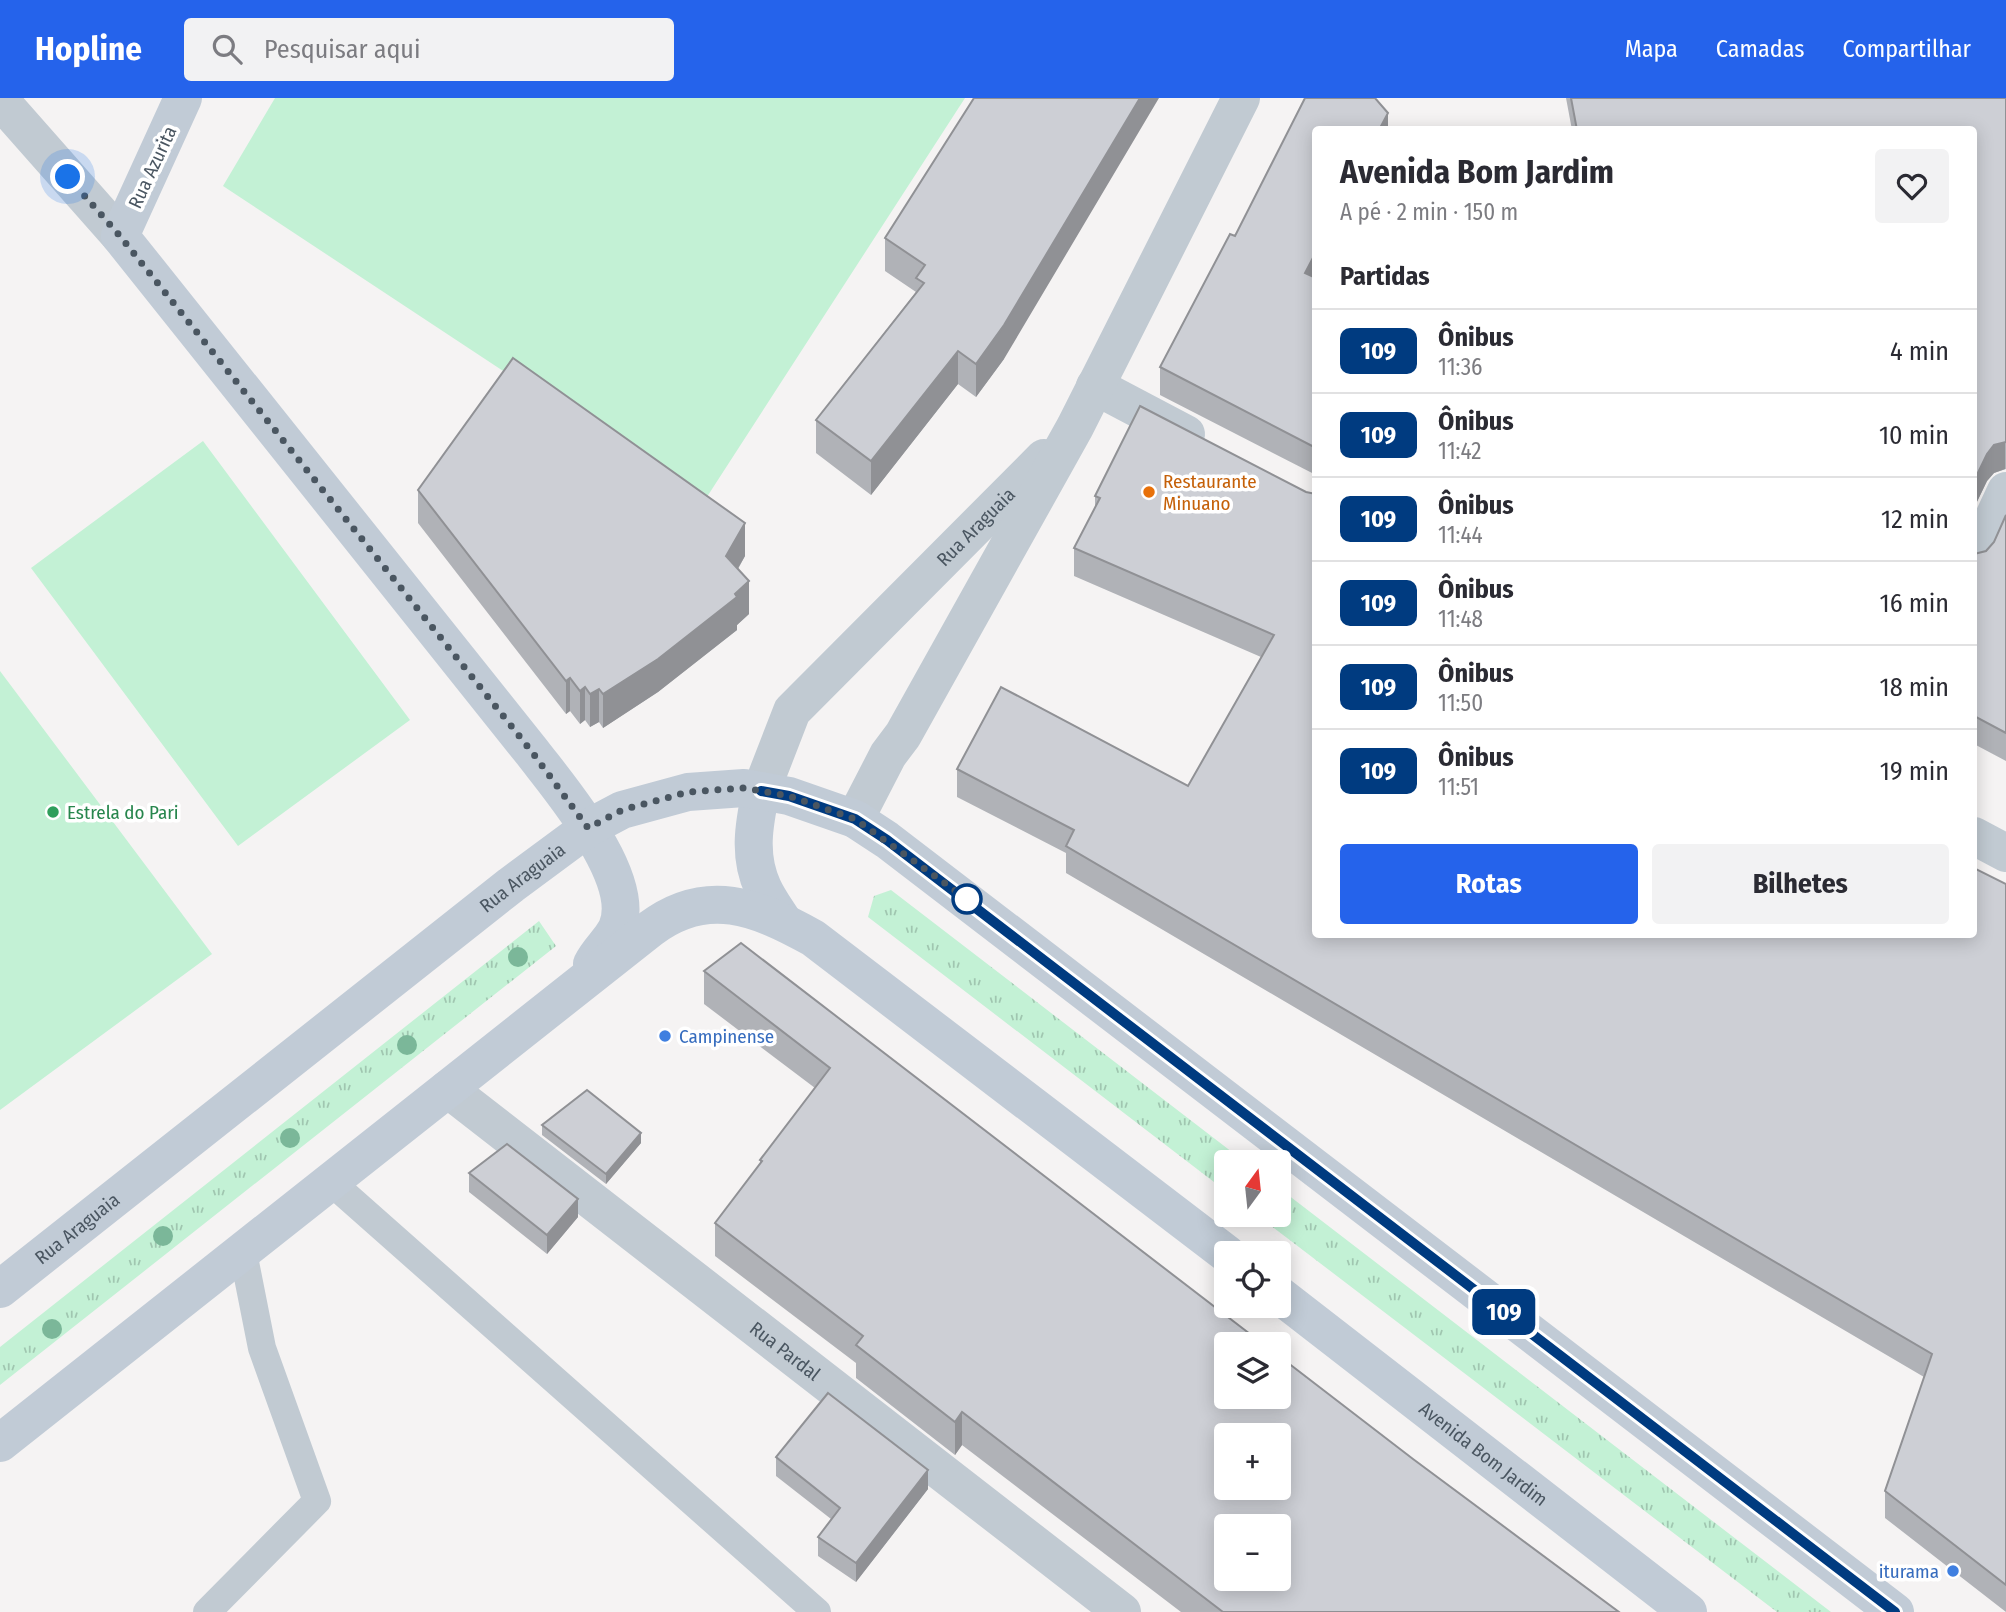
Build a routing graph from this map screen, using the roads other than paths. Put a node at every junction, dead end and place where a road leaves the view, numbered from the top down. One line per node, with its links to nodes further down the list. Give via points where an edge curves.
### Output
1 (183, 98): 4 (main road, Rua Azurita)
2 (1241, 98): 5 (street, Rua Araguaia)
3 (0, 100): 4 (street)
4 (120, 236): 12 (main road)
5 (1095, 386): 6 (street, Rua Araguaia); 7 (street)
6 (1075, 427): 10 (street, Rua Araguaia, via 792,711); 11 (street, Rua Araguaia)
7 (1219, 451)
8 (2006, 491): 9 (street)
9 (1977, 554)
10 (761, 791): 11 (main road); 12 (main road, Rua Araguaia, via 688,792 622,810); 15 (main road, via 754,857 762,888)
11 (855, 819): 28 (main road, via 964,897)
12 (588, 828): 16 (main road, via 611,867 620,896 617,928); 21 (main road, Rua Araguaia)
13 (1977, 838): 14 (street)
14 (2006, 852)
15 (783, 921): 16 (main road, via 748,909 695,905 670,914); 19 (main road, via 813,938)
16 (584, 981): 17 (main road)
17 (448, 1089): 18 (main road); 26 (street, Rua Pardal)
18 (331, 1182): 20 (main road); 25 (lane)
19 (1214, 1244)
20 (243, 1252): 23 (main road); 24 (lane, via 262,1348 317,1501)
21 (0, 1289)
22 (1291, 1304): 27 (main road, Avenida Bom Jardim)
23 (0, 1443)
24 (206, 1612)
25 (817, 1612)
26 (1122, 1612)
27 (1688, 1612)
28 (1895, 1612)

